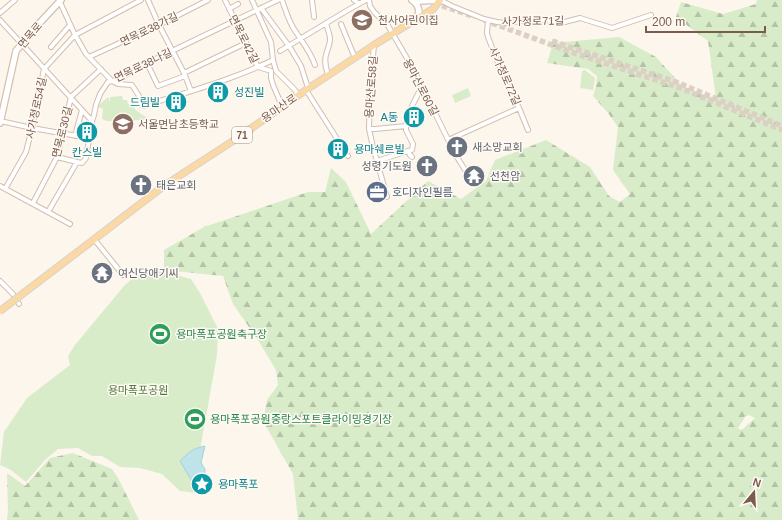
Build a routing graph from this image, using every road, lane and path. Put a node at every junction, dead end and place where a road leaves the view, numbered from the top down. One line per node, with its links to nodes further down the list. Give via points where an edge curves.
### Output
1 (15, 0): 20 (street)
2 (60, 0): 29 (street); 35 (street, 면목로)
3 (141, 0): 32 (street, 사가정로54길)
4 (148, 0): 30 (street)
5 (208, 0): 30 (street, 면목로38가길)
6 (224, 0): 18 (street, 면목로42길)
7 (252, 0): 19 (street)
8 (278, 0): 15 (street, 면목로38나길)
9 (282, 0): 33 (street)
10 (312, 0): 22 (street)
11 (354, 0): 17 (street)
12 (367, 0): 17 (street); 31 (street, 용마산로60길)
13 (415, 0): 14 (street); 25 (street, via 419,10)
14 (440, 0): 25 (main road, 용마산로 / 71, via 433,9); 26 (street, 사가정로71길)
15 (269, 2): 19 (street, 면목로38나길)
16 (238, 4): 18 (street, 면목로42길)
17 (359, 4): 27 (street)
18 (229, 9): 24 (street, 면목로42길)
19 (259, 9): 24 (street, 면목로38나길); 37 (street); 43 (street, via 271,42)
20 (0, 13)
21 (651, 15): 26 (street, 사가정로71길, via 612,28 580,18 561,23 539,19 505,22)
22 (314, 17)
23 (0, 20): 35 (street)
24 (234, 20): 34 (street, 면목로42길); 40 (street, 면목로38나길)
25 (416, 20): 31 (main road, 용마산로 / 71)
26 (488, 20): 58 (street, 사가정로72길, via 488,37)
27 (326, 23): 33 (street); 50 (street, via 330,37 325,61)
28 (341, 24): 42 (street)
29 (70, 25): 32 (street); 38 (street)
30 (158, 25): 40 (street); 41 (street, 면목로38가길)
31 (392, 34): 36 (main road, 용마산로 / 71); 52 (street, 용마산로60길)
32 (75, 35): 41 (street); 47 (street, 사가정로54길)
33 (301, 39): 37 (street); 45 (street)
34 (246, 43): 46 (street, 면목로42길); 49 (street)
35 (22, 44): 47 (street); 61 (street, 면목로, via 16,51)
36 (374, 45): 42 (main road, 용마산로 / 71); 64 (street, 용마산로58길)
37 (290, 46): 39 (street); 53 (street, via 301,66)
38 (50, 47)
39 (280, 51)
40 (172, 52): 44 (street, 면목로38나길); 49 (street)
41 (89, 57): 48 (street)
42 (354, 58): 50 (main road, 용마산로 / 71)
43 (273, 60): 46 (street); 55 (street, via 276,71)
44 (147, 63): 49 (street, via 158,86); 51 (street, 면목로38나길)
45 (315, 65)
46 (258, 67): 54 (street); 57 (street, 면목로42길, via 271,71 273,85)
47 (44, 69): 56 (street); 63 (street, 사가정로54길)
48 (101, 69): 51 (street); 56 (street, 면목로30길)
49 (184, 74): 54 (street)
50 (328, 75): 53 (main road, 용마산로 / 71)
51 (112, 81): 54 (street, via 132,85 139,104 144,106); 60 (street, 면목로38나길, via 101,91)
52 (422, 86): 62 (street); 69 (street, 용마산로60길)
53 (307, 89): 55 (main road, 용마산로 / 71); 71 (street)
54 (191, 91)
55 (298, 95): 57 (main road, 용마산로 / 71)
56 (71, 97): 59 (street); 66 (street, 면목로30길)
57 (282, 106): 83 (main road, 용마산로 / 71, via 166,185)
58 (519, 108): 65 (street, 사가정로72길); 69 (street)
59 (82, 110): 60 (street); 67 (street)
60 (92, 121): 68 (street, 면목로38나길)
61 (0, 122): 63 (street)
62 (406, 126): 64 (street, 용마산로58길); 70 (street, via 413,144 412,150)
63 (32, 128): 66 (street); 78 (street, 사가정로54길, via 26,152)
64 (369, 129): 74 (street, 용마산로58길)
65 (528, 130)
66 (62, 133): 67 (street); 72 (street, 면목로30길)
67 (75, 136): 68 (street)
68 (89, 138): 75 (street, 면목로38나길, via 86,158 82,163)
69 (448, 140): 76 (street, 용마산로60길)
70 (408, 152): 73 (street); 74 (street)
71 (348, 156)
72 (57, 157): 75 (street); 80 (street, 면목로30길)
73 (412, 157)
74 (377, 161): 79 (street, 용마산로58길)
75 (77, 162): 81 (street, 면목로38나길)
76 (472, 181)
77 (0, 186): 78 (street)
78 (5, 189): 80 (street)
79 (387, 197)
80 (33, 204): 81 (street)
81 (48, 212): 82 (street)
82 (70, 224)
83 (94, 239): 84 (street); 87 (main road, 용마산로 / 71, bridge)
84 (123, 275)
85 (0, 281): 86 (street)
86 (19, 304)
87 (0, 311)

